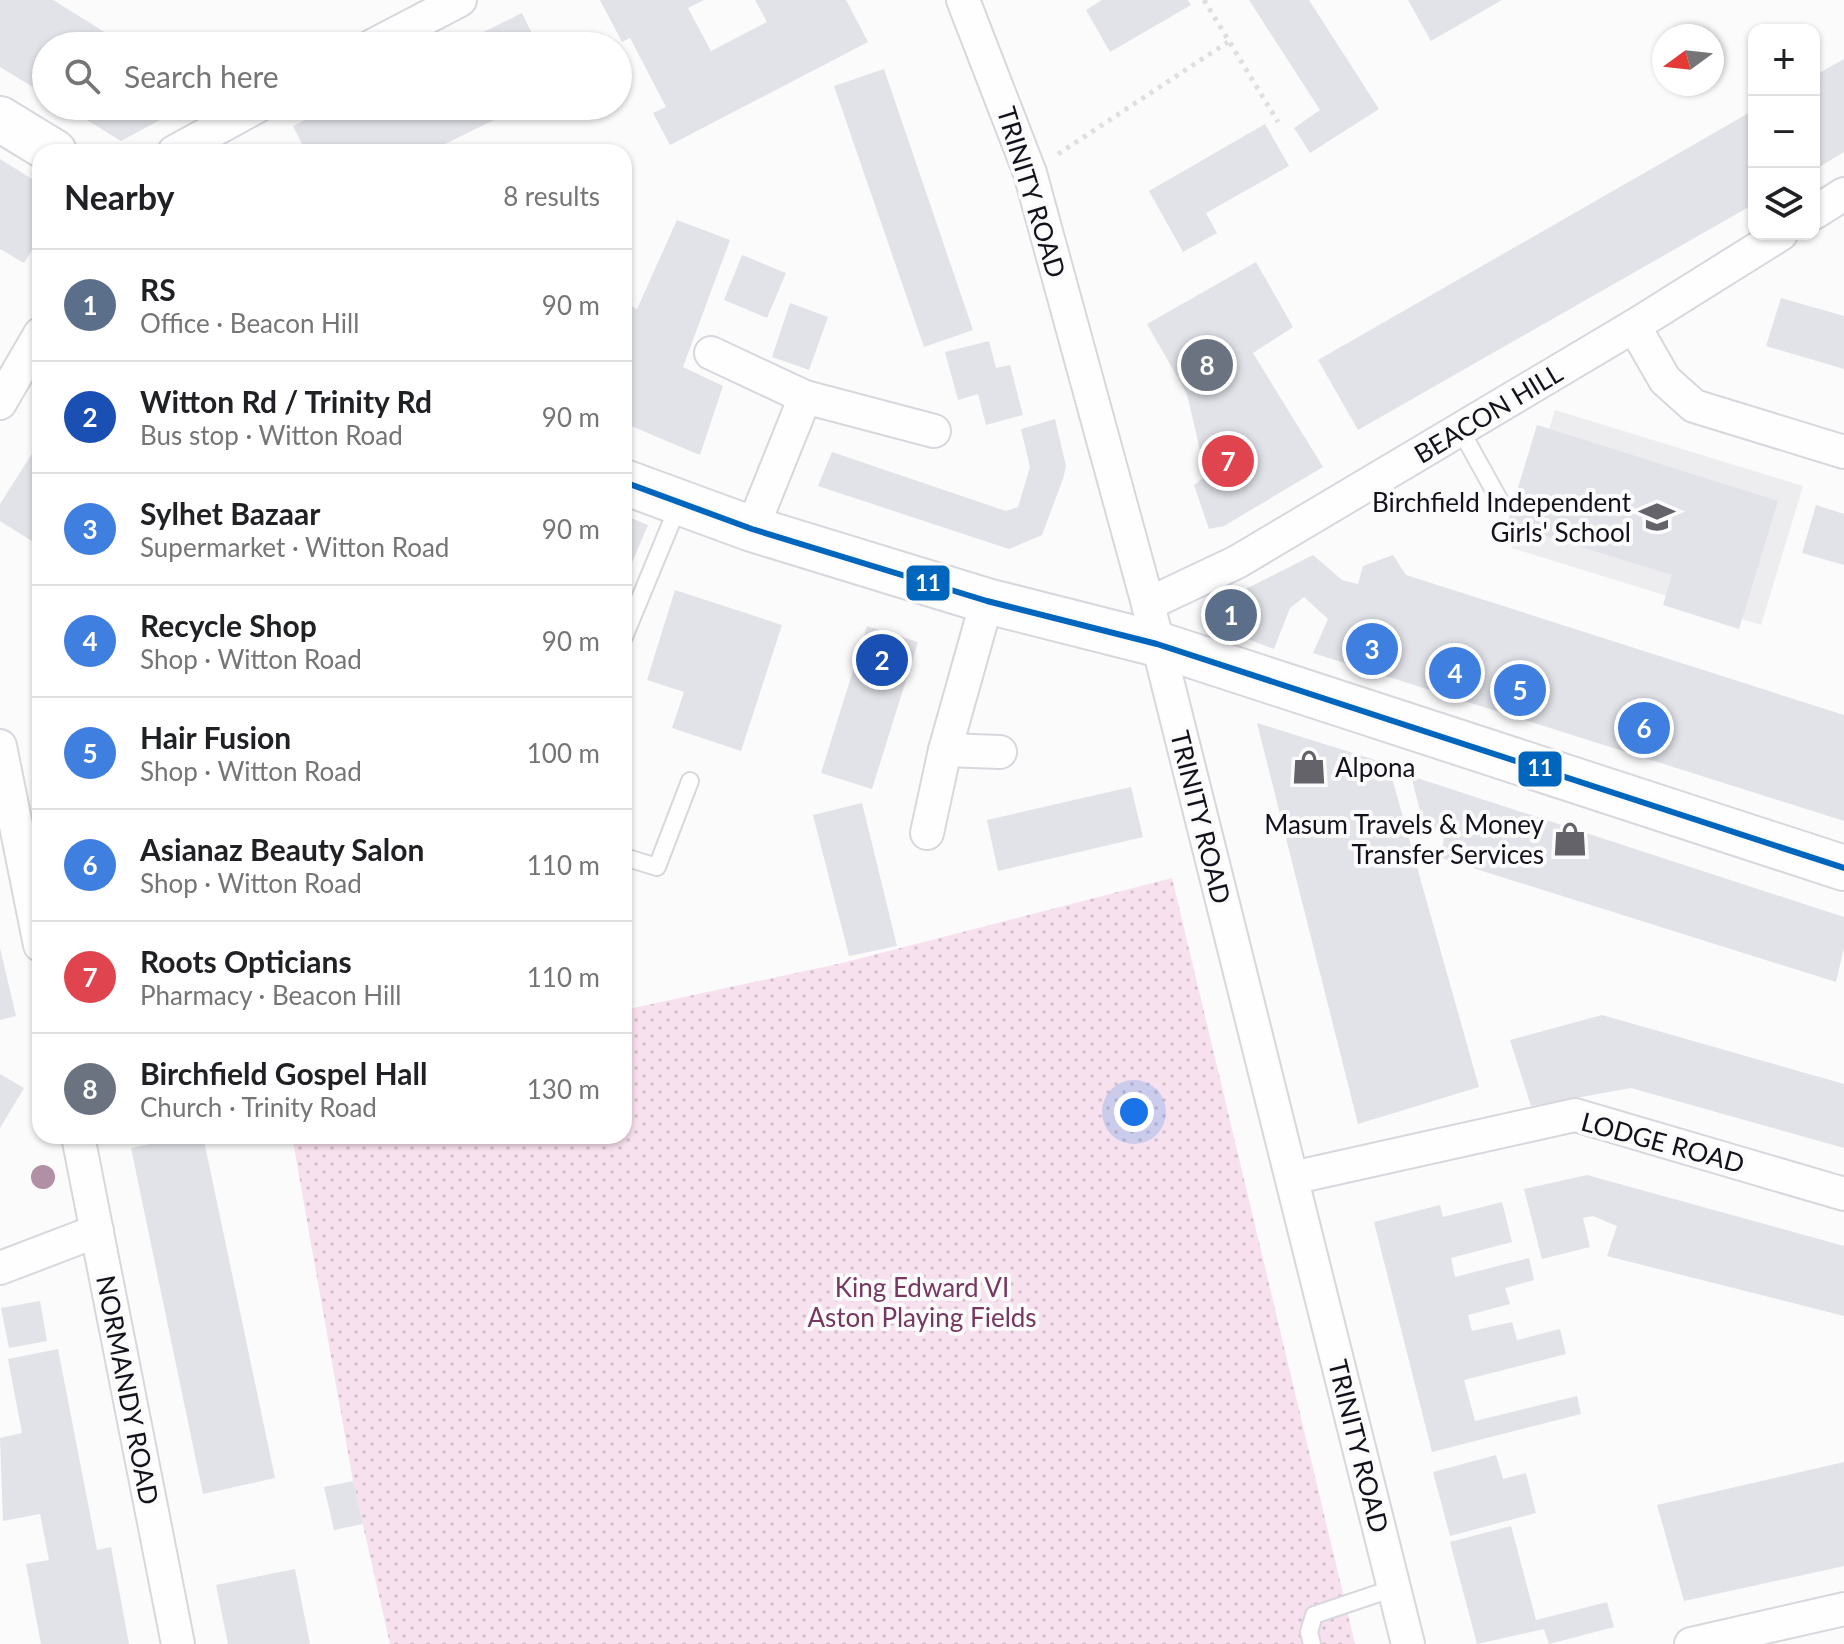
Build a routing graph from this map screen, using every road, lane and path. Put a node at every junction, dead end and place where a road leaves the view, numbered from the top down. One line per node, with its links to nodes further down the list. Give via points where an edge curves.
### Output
1 (460, 0): 4 (street)
2 (963, 0): 11 (street, TRINITY ROAD)
3 (1204, 0): 5 (path)
4 (399, 32)
5 (1228, 42): 8 (path); 11 (path)
6 (0, 119): 9 (main road)
7 (232, 120): 10 (street)
8 (1278, 122)
9 (41, 144)
10 (189, 144)
11 (1030, 173): 29 (street, TRINITY ROAD)
12 (1844, 194): 13 (street)
13 (1820, 209)
14 (1771, 240): 15 (street, BEACON HILL)
15 (1634, 326): 20 (street, BEACON HILL); 22 (street, via 1665,380 1694,406)
16 (32, 348): 19 (street)
17 (711, 353): 18 (street)
18 (805, 397): 21 (street); 26 (street)
19 (0, 403)
20 (1460, 429): 25 (lane); 29 (street, BEACON HILL, via 1237,562)
21 (934, 431)
22 (1844, 452)
23 (632, 485): 24 (main road)
24 (680, 503): 26 (main road); 28 (lane)
25 (1501, 503)
26 (752, 529): 27 (main road)
27 (987, 601): 29 (main road); 31 (street)
28 (632, 618)
29 (1153, 624): 36 (main road); 39 (street, TRINITY ROAD)
30 (0, 746): 37 (street)
31 (945, 750): 32 (street); 34 (street)
32 (1000, 752)
33 (690, 781): 35 (lane, via 657,867)
34 (927, 833)
35 (632, 859)
36 (1844, 868)
37 (32, 905)
38 (80, 1144): 41 (street, NORMANDY ROAD)
39 (1292, 1178): 40 (street, LODGE ROAD, via 1575,1115); 43 (street, TRINITY ROAD)
40 (1844, 1194)
41 (97, 1231): 42 (street); 45 (street, NORMANDY ROAD)
42 (0, 1268)
43 (1394, 1588): 46 (lane, via 1314,1615); 47 (street, TRINITY ROAD)
44 (1844, 1609): 48 (street)
45 (178, 1644)
46 (1312, 1644)
47 (1408, 1644)
48 (1691, 1644)

